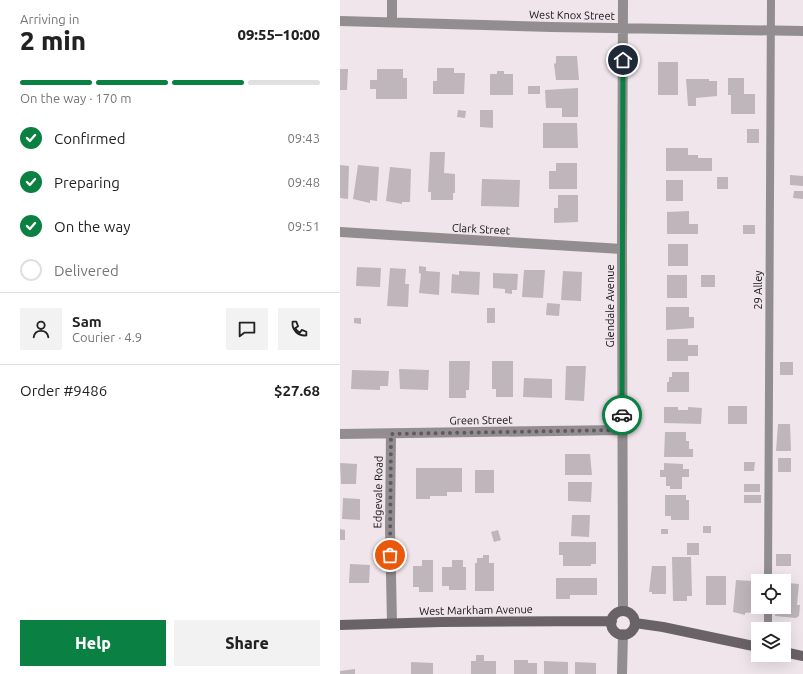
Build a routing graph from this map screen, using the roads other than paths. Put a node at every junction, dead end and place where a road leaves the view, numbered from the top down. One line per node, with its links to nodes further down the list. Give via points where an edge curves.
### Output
1 (392, 0): 5 (street)
2 (623, 0): 6 (street, Glendale Avenue)
3 (771, 0): 7 (lane, 29 Alley)
4 (340, 21): 5 (street, West Knox Street)
5 (392, 22): 6 (street, West Knox Street)
6 (623, 28): 7 (street, West Knox Street); 10 (street, Glendale Avenue)
7 (770, 30): 8 (street, West Knox Street); 14 (lane, 29 Alley)
8 (803, 31)
9 (340, 232): 10 (street, Clark Street)
10 (622, 248): 11 (street, Glendale Avenue)
11 (622, 430): 13 (street, Green Street); 15 (street, Glendale Avenue)
12 (340, 434): 13 (street, Green Street)
13 (391, 434): 17 (street, Edgevale Road)
14 (768, 574)
15 (623, 611): 16 (street, via 616,614); 18 (street, via 633,616)
16 (612, 621): 17 (street, West Markham Avenue); 20 (street, via 613,628)
17 (392, 623): 19 (street, West Markham Avenue)
18 (635, 623): 20 (street, via 630,632); 21 (street)
19 (340, 625)
20 (623, 634): 24 (street)
21 (751, 645)
22 (791, 653): 23 (street)
23 (803, 656)
24 (622, 674)

